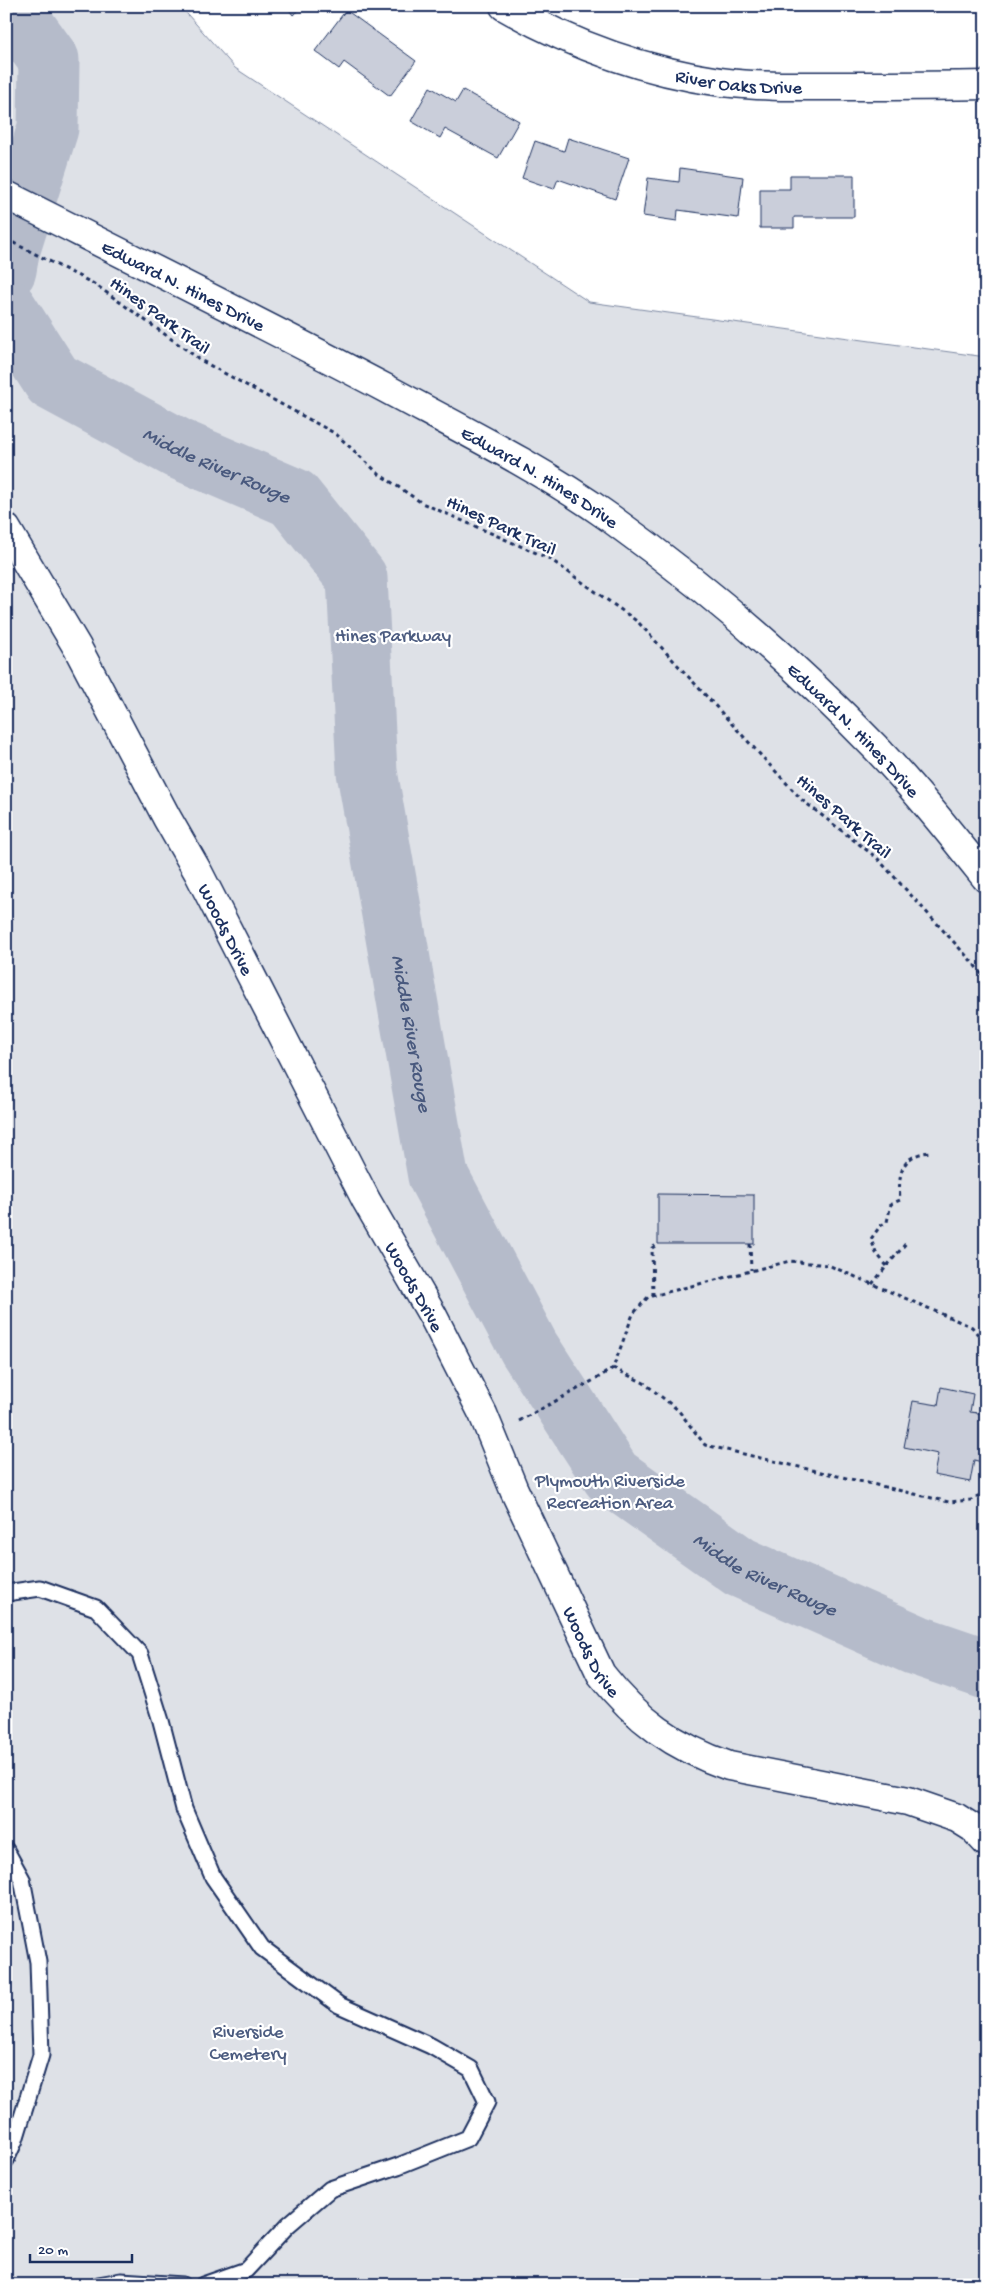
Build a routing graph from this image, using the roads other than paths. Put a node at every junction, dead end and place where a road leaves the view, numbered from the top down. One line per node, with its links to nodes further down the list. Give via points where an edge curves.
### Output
1 (504, 6): 2 (street, River Oaks Drive, via 544,29 602,53 661,70 722,82 783,86)
2 (986, 85)
3 (6, 195): 5 (street, Edward N. Hines Drive, via 289,337 492,445 608,517 710,593 820,692 878,750)
4 (6, 528): 7 (street, Woods Drive, via 77,647 198,872 366,1200 433,1316 483,1414 514,1490 601,1674 621,1700 643,1720 675,1743 701,1756 729,1766 908,1801 956,1818)
5 (986, 878)
6 (6, 1593): 12 (lane, via 40,1588 96,1608 140,1654 184,1810 213,1877 262,1948 339,2005 431,2046 471,2069 487,2102 468,2138 330,2189 288,2225 246,2270)
7 (986, 1842)
8 (6, 1850): 9 (lane, via 22,1878 38,1962 41,2055)
9 (6, 2160)
10 (98, 2285): 11 (lane, via 121,2281)
11 (183, 2285)
12 (203, 2285)

